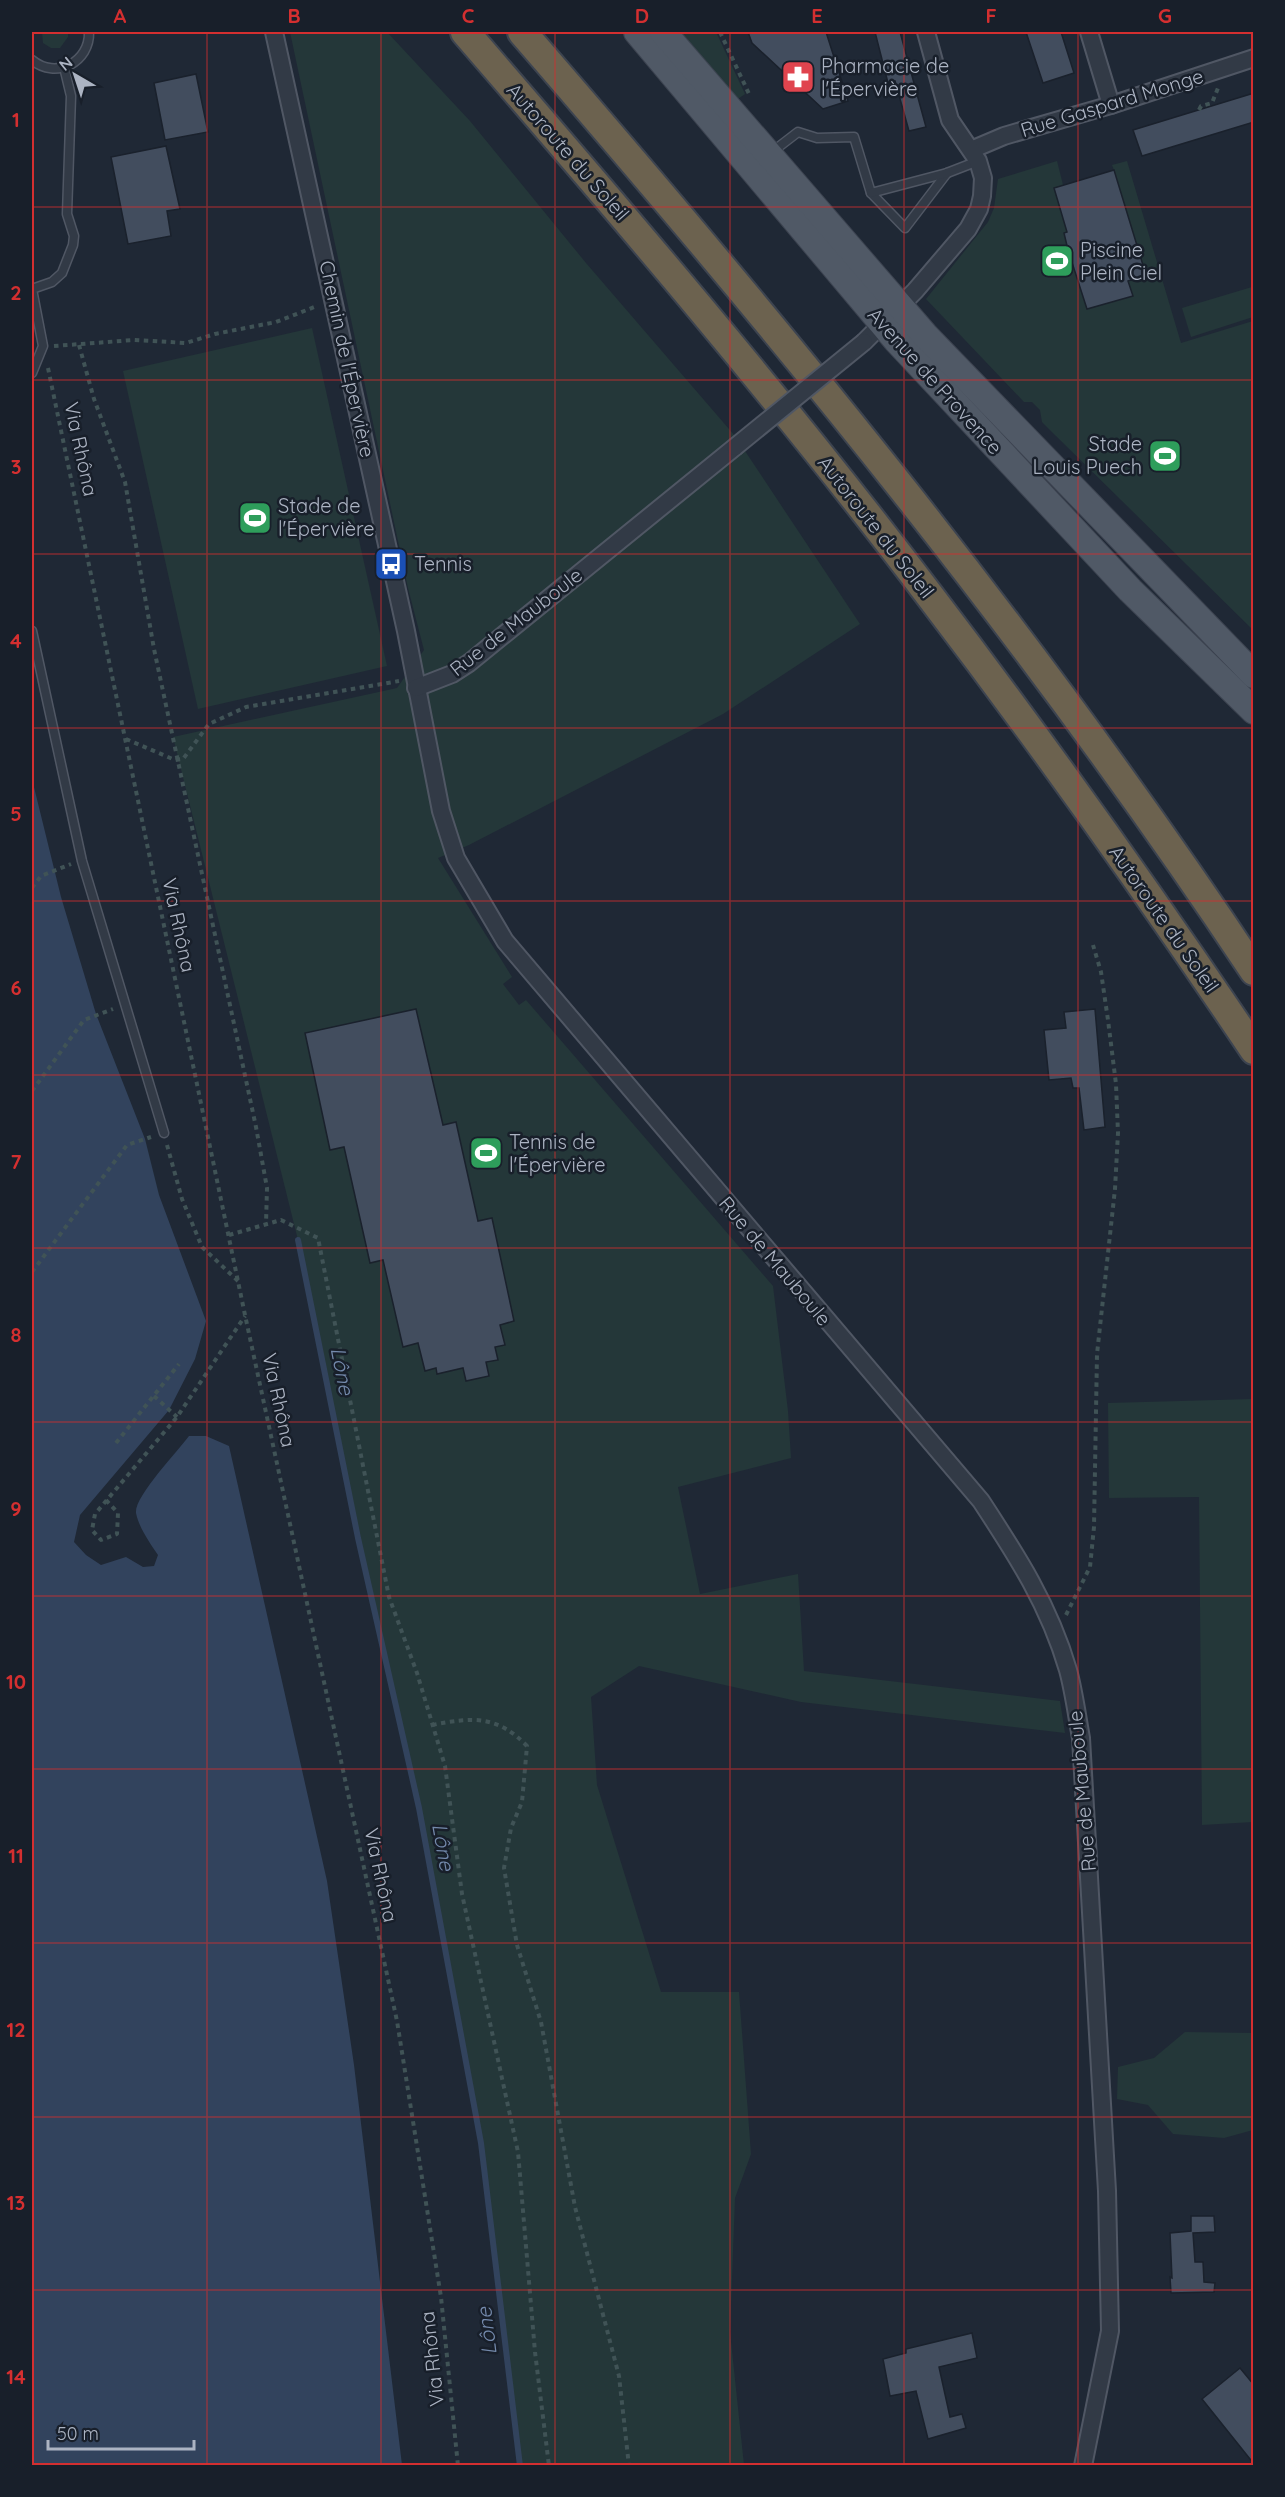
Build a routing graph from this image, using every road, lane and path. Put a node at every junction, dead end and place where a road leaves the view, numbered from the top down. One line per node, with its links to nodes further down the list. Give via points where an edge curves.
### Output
1 (89, 32): 11 (lane, via 84,52)
2 (274, 32): 25 (street, Chemin de l'Épervière)
3 (465, 32): 34 (highway, Autoroute du Soleil, via 631,224 929,594 1036,737)
4 (522, 32): 32 (highway, via 667,199 966,569)
5 (636, 32): 18 (main road, Avenue de Provence)
6 (663, 32): 13 (main road, Avenue de Provence)
7 (926, 32): 14 (street, via 950,120)
8 (1089, 32): 12 (street)
9 (1254, 58): 12 (street, Rue Gaspard Monge)
10 (32, 60): 11 (lane, via 46,68)
11 (64, 68): 20 (lane, via 71,96 67,214 74,237 62,273 52,282 32,289)
12 (1111, 105): 14 (street, Rue Gaspard Monge, via 1004,136)
13 (769, 154): 16 (lane, via 798,132 817,138 854,137); 18 (main road, Avenue de Provence)
14 (975, 155): 15 (lane); 18 (street, via 983,178 980,209 963,235)
15 (947, 172): 16 (lane); 16 (lane, via 905,228)
16 (871, 194)
17 (323, 303): 19 (path, via 276,322 186,343 134,340)
18 (891, 315): 24 (main road, Avenue de Provence); 25 (street, Rue de Mauboule, bridge, via 864,342 470,663); 26 (main road, Avenue de Provence, via 1130,590)
19 (79, 345): 20 (path); 28 (path, via 125,482)
20 (43, 346): 21 (lane); 27 (path, Via Rhôna)
21 (32, 374)
22 (32, 631): 29 (lane)
23 (397, 670): 28 (path, via 399,681 393,683 229,713 209,724 189,753)
24 (1254, 675)
25 (416, 688): 47 (street, Rue de Mauboule, via 441,811 454,851 505,941 981,1502 1025,1568)
26 (1254, 711)
27 (126, 739): 28 (path); 38 (path, Via Rhôna)
28 (177, 760): 37 (path, via 256,1127 267,1188)
29 (82, 861): 30 (path, via 40,876); 33 (lane)
30 (32, 888)
31 (1093, 945): 47 (path, via 1101,972 1116,1084 1118,1133 1097,1354 1090,1567)
32 (1254, 971)
33 (123, 1005): 35 (path, via 84,1020); 36 (lane)
34 (1254, 1050)
35 (32, 1091)
36 (164, 1133): 39 (path, via 127,1144); 40 (path, via 182,1199 202,1247)
37 (266, 1224): 38 (path); 48 (path, via 281,1220 318,1238 389,1597)
38 (229, 1235): 40 (path, Via Rhôna)
39 (32, 1272)
40 (238, 1281): 41 (path, Via Rhôna)
41 (245, 1315): 44 (path); 49 (path, Via Rhôna, via 397,2021 441,2297)
42 (179, 1364): 43 (path)
43 (154, 1396): 44 (path); 45 (path)
44 (177, 1417): 46 (path)
45 (116, 1443)
46 (106, 1500): 46 (path, via 95,1514 92,1530 101,1540 117,1534 118,1513)
47 (1057, 1635): 52 (street, Rue de Mauboule, via 1069,1672 1081,1738 1107,2191 1110,2331)
48 (432, 1725): 50 (path, via 445,1766 462,1894 518,2152); 51 (path, via 486,1720 512,1731 527,1746 522,1802 511,1828 504,1868 517,1945 541,2022 575,2207 619,2376)
49 (458, 2466)
50 (549, 2466)
51 (628, 2466)
52 (1083, 2466)

